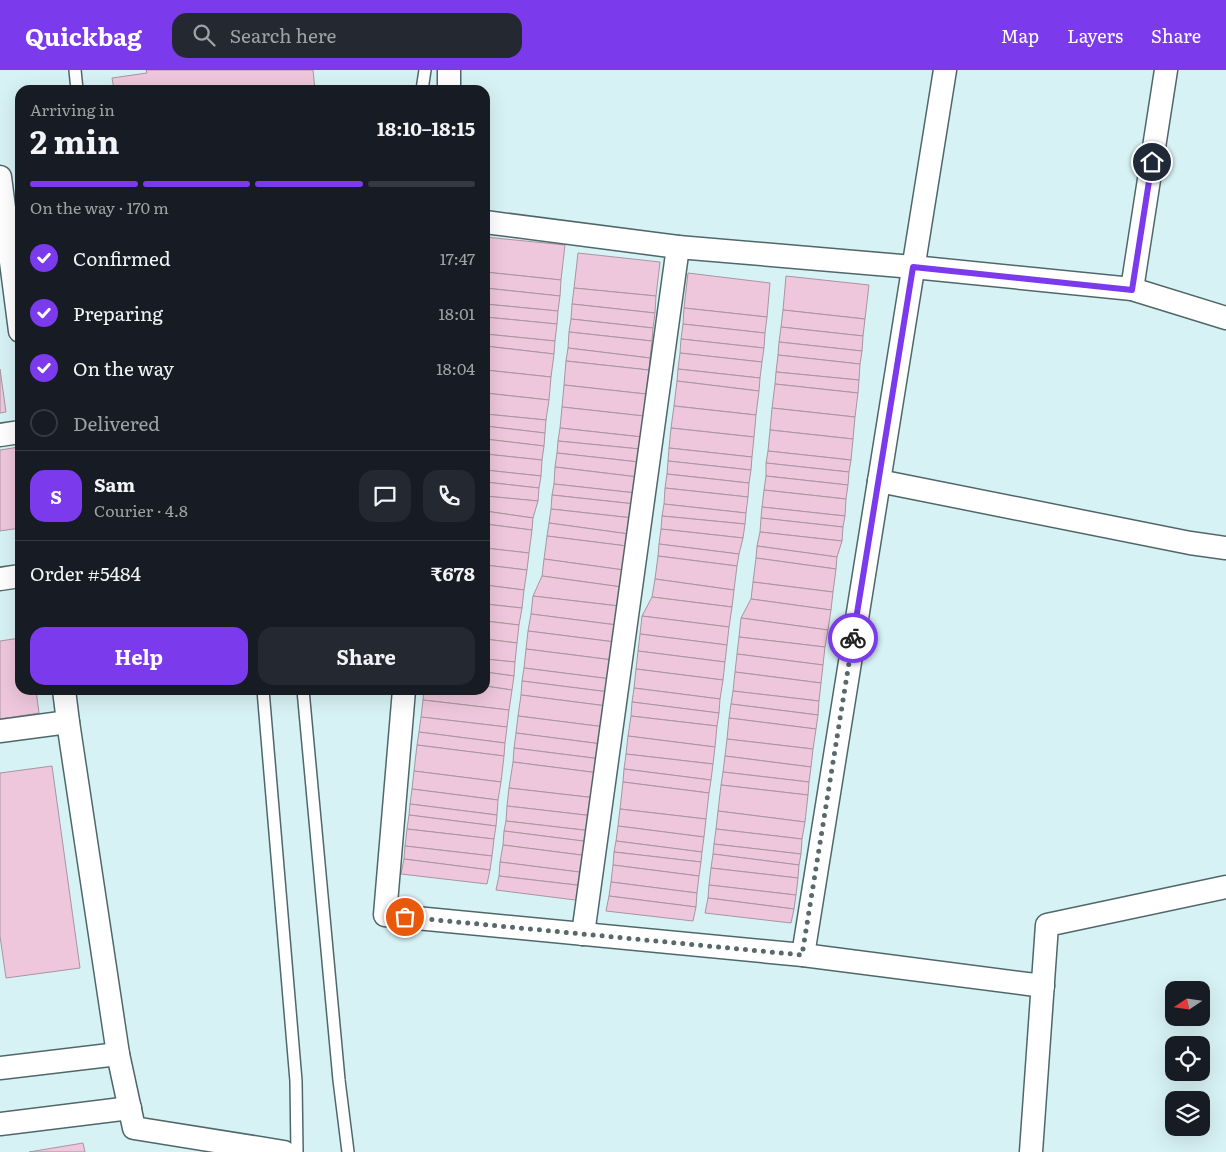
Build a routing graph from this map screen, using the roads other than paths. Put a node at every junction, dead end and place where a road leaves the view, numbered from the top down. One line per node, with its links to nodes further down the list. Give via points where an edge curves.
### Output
1 (75, 70): 6 (lane)
2 (425, 70): 7 (lane)
3 (449, 70): 8 (street)
4 (945, 70): 13 (street)
5 (1166, 70): 14 (street)
6 (76, 85)
7 (423, 85)
8 (449, 85)
9 (0, 177): 10 (street)
10 (2, 207): 16 (street)
11 (490, 223): 12 (street)
12 (678, 247): 13 (street); 30 (street)
13 (913, 267): 14 (street); 19 (street)
14 (1132, 290): 15 (street)
15 (1226, 318)
16 (13, 323)
17 (15, 433): 18 (street)
18 (0, 435)
19 (879, 481): 20 (street, via 1190,544); 31 (street)
20 (1226, 548)
21 (15, 577): 22 (street)
22 (0, 579)
23 (65, 695): 27 (street)
24 (262, 695): 38 (lane, via 296,1081)
25 (303, 695): 39 (lane)
26 (404, 695): 30 (street, via 385,915)
27 (68, 722): 28 (street); 33 (street)
28 (0, 731)
29 (1226, 887): 32 (street, via 1047,925)
30 (583, 934): 31 (street)
31 (802, 955): 32 (street)
32 (1044, 986): 40 (street)
33 (118, 1054): 34 (street); 35 (street)
34 (0, 1068)
35 (130, 1108): 36 (street); 37 (street, via 134,1128)
36 (0, 1124)
37 (284, 1152)
38 (297, 1152)
39 (348, 1152)
40 (1031, 1152)

